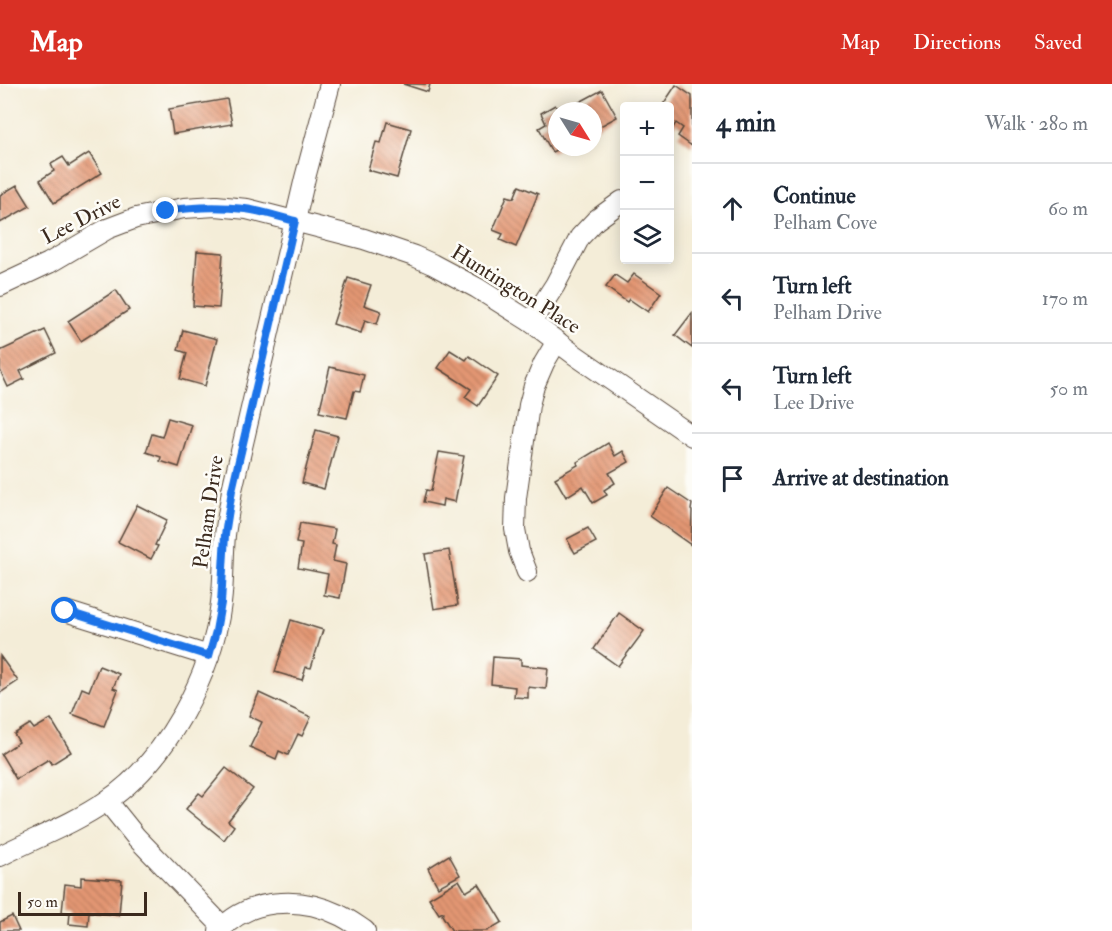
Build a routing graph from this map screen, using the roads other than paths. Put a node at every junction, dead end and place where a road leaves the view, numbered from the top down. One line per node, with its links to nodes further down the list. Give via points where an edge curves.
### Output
1 (330, 84): 3 (street, Pelham Drive)
2 (620, 202): 5 (street, via 580,237)
3 (295, 221): 4 (street, Lee Drive, via 216,206 166,211 119,224); 5 (street, Huntington Place, via 414,256 477,288); 10 (street, Pelham Drive, via 232,490 221,603)
4 (0, 286)
5 (531, 322): 6 (street, Huntington Place)
6 (557, 341): 7 (street, Huntington Place); 8 (street, via 544,363 529,405 516,498 515,529)
7 (692, 436)
8 (527, 573)
9 (65, 611): 10 (street)
10 (209, 656): 11 (street, Pelham Drive, via 198,684 159,750)
11 (107, 801): 12 (street, Pelham Drive); 13 (street, via 135,837)
12 (0, 856)
13 (221, 929): 14 (street, via 253,907 292,903 336,913)
14 (365, 931)

